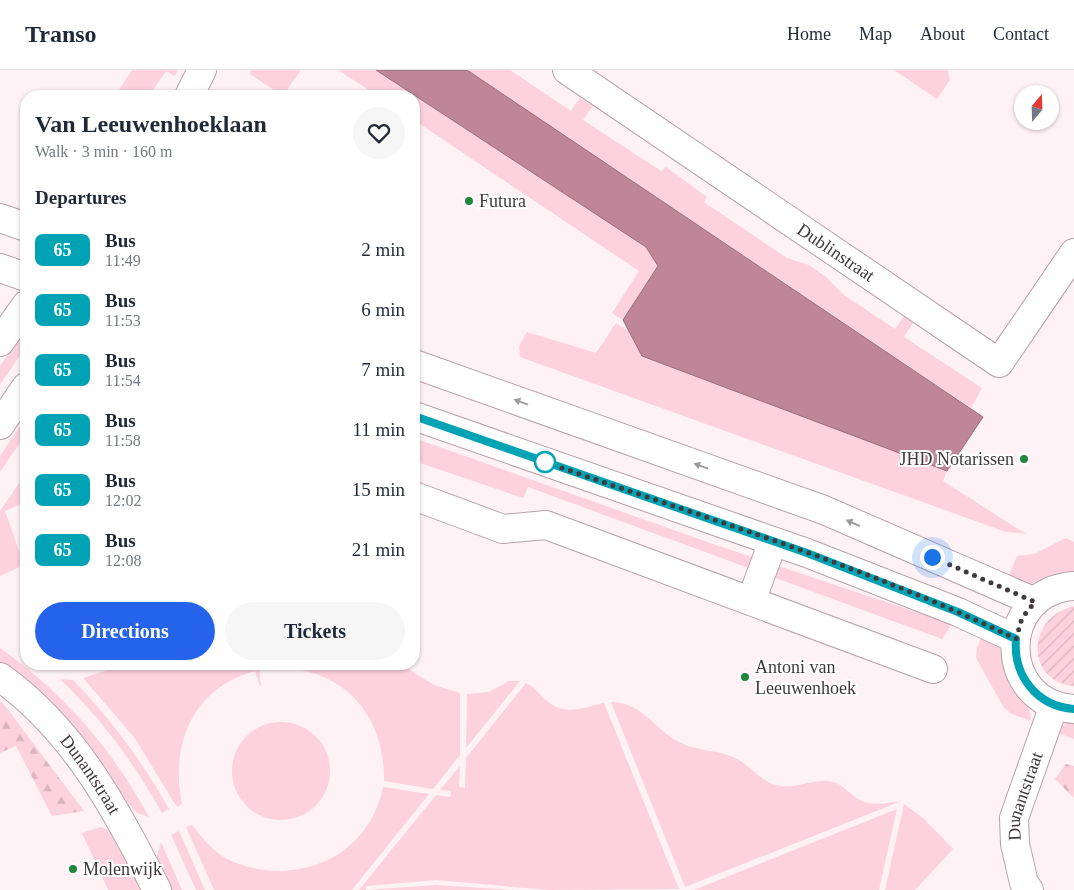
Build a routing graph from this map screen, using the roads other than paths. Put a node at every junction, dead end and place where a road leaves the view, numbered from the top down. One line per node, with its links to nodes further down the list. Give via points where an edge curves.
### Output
1 (202, 70): 3 (street)
2 (567, 70): 6 (street, Dublinstraat, via 999,363)
3 (192, 90)
4 (0, 218): 5 (street)
5 (20, 225)
6 (1073, 257)
7 (0, 268): 8 (street)
8 (20, 275)
9 (20, 314): 10 (street)
10 (0, 342)
11 (420, 366): 19 (street, one-way to 11, via 824,510)
12 (20, 396): 14 (street)
13 (420, 418): 16 (street)
14 (0, 425)
15 (420, 498): 18 (street, via 503,529 546,525)
16 (773, 542): 18 (street); 20 (street, via 958,612)
17 (1074, 586): 19 (street, via 1052,591)
18 (751, 601): 21 (street)
19 (1035, 602): 20 (street, via 1022,618)
20 (1016, 639): 23 (street, via 1016,659 1023,678 1036,694)
21 (933, 669)
22 (0, 677): 24 (street, Dunantstraat, via 19,690 75,748 115,808)
23 (1064, 707): 25 (street, Dunantstraat, via 1014,818 1015,844)
24 (157, 890)
25 (1029, 890)

